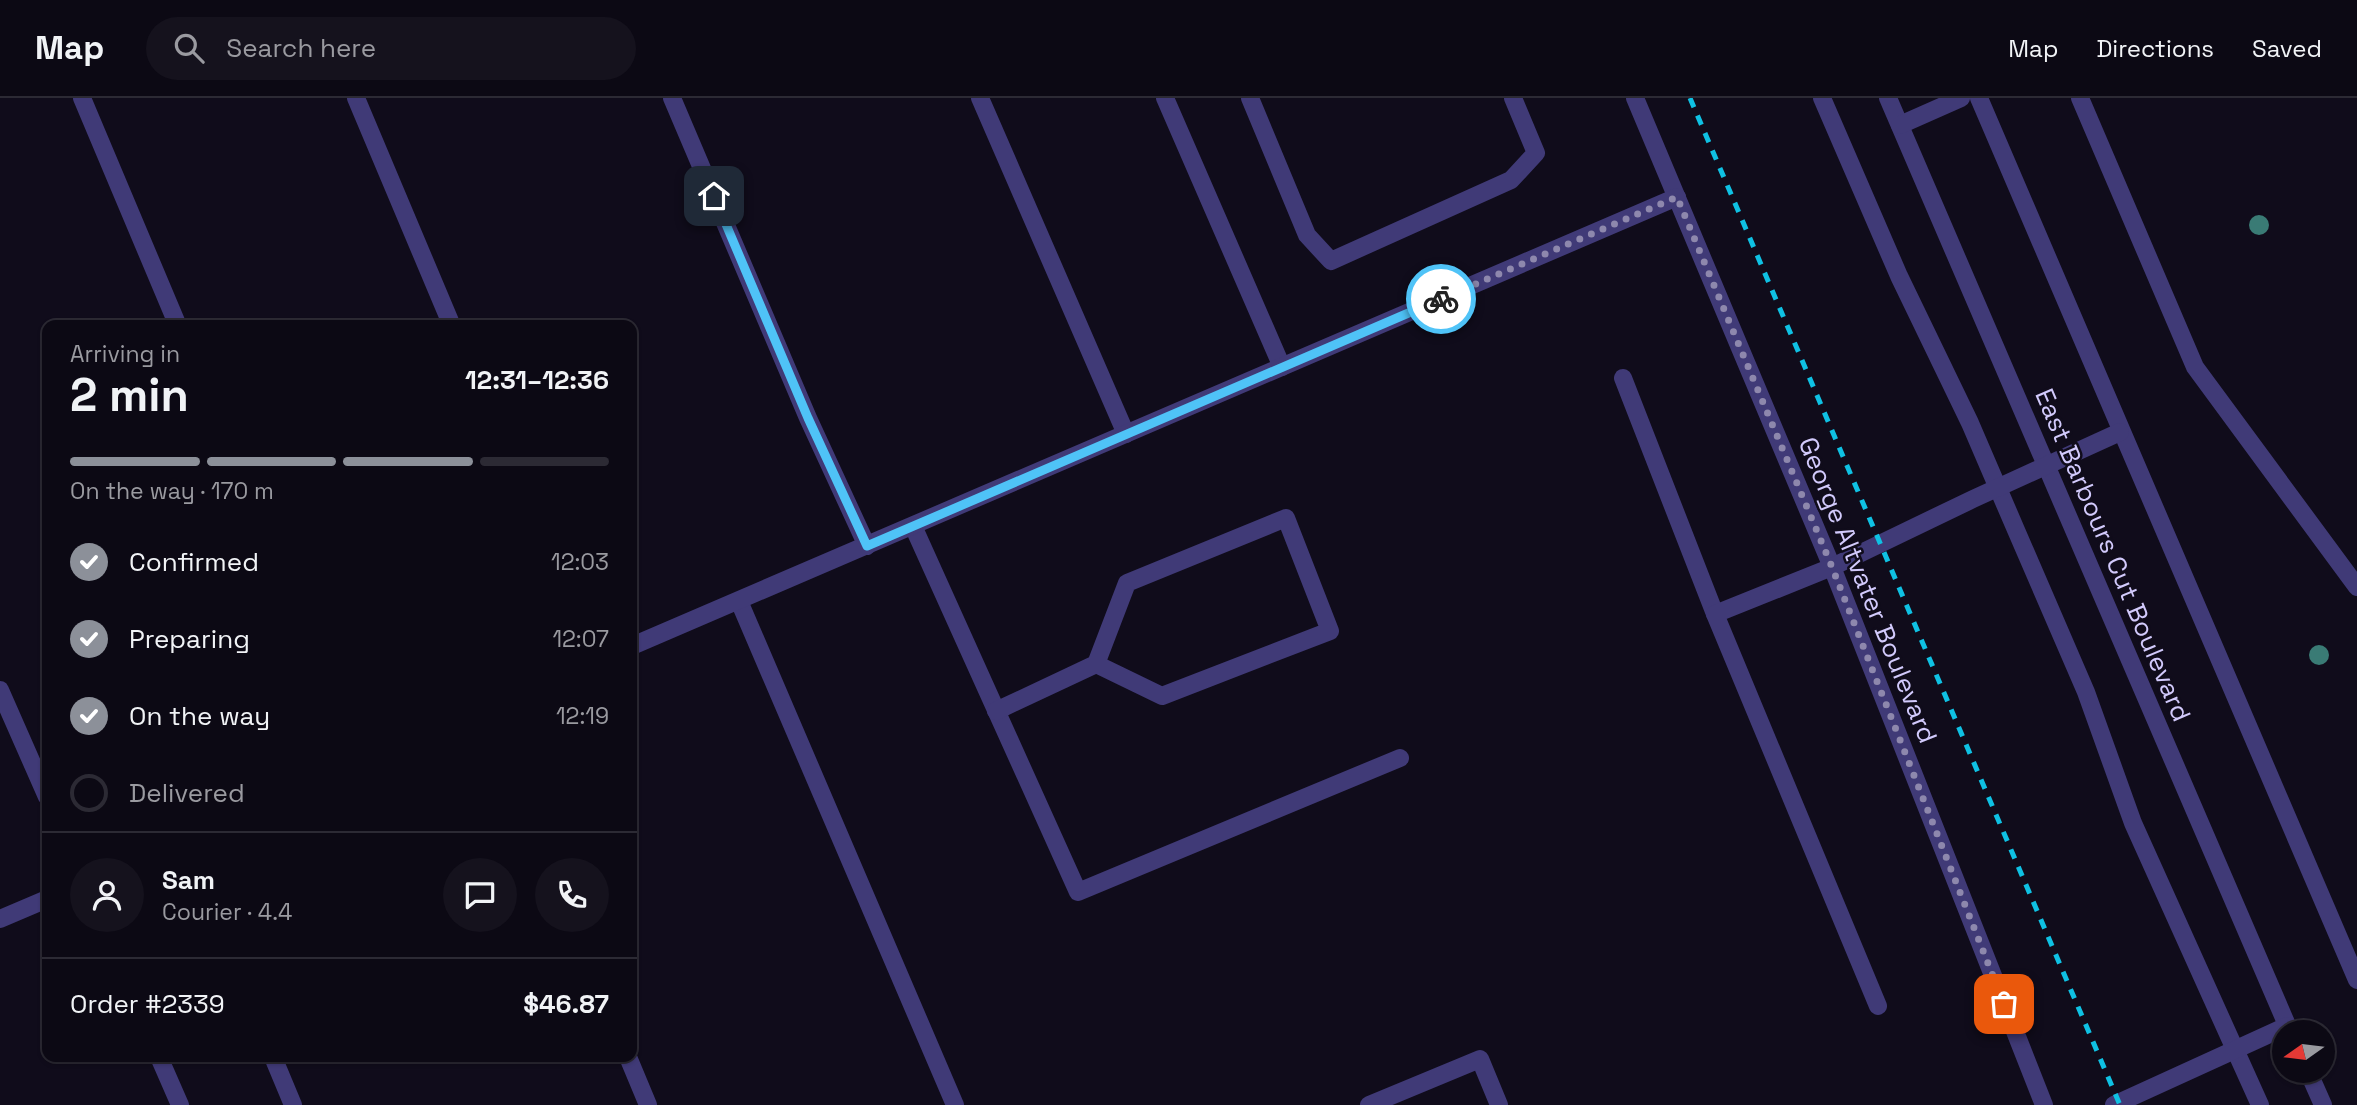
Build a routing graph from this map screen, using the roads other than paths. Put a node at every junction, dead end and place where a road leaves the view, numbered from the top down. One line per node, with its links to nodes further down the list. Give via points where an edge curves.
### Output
1 (82, 98): 16 (street)
2 (356, 98): 17 (street)
3 (672, 98): 25 (street)
4 (980, 98): 21 (street)
5 (1165, 98): 18 (street)
6 (1250, 98): 7 (street, via 1307,235 1331,261 1511,180 1536,153)
7 (1513, 98)
8 (1635, 98): 15 (street, George Altvater Boulevard)
9 (1822, 98): 23 (street)
10 (1888, 98): 14 (street, East Barbours Cut Boulevard)
11 (1961, 98): 14 (street)
12 (1979, 98): 20 (street, East Barbours Cut Boulevard)
13 (2080, 98): 27 (street, via 2195,367)
14 (1900, 125): 22 (street, East Barbours Cut Boulevard)
15 (1677, 197): 18 (street); 26 (street, George Altvater Boulevard)
16 (175, 320)
17 (450, 320)
18 (1282, 367): 21 (street)
19 (1623, 378): 29 (street)
20 (2120, 432): 22 (street); 38 (street, East Barbours Cut Boulevard)
21 (1126, 434): 24 (street)
22 (2046, 466): 23 (street); 40 (street, East Barbours Cut Boulevard)
23 (1997, 488): 26 (street); 42 (street, via 2087,691 2133,822)
24 (913, 526): 25 (street); 33 (street)
25 (867, 546): 28 (street)
26 (1832, 567): 29 (street); 53 (street, George Altvater Boulevard)
27 (2357, 587)
28 (739, 601): 30 (street); 50 (street)
29 (1714, 614): 39 (street)
30 (637, 644)
31 (1096, 664): 31 (street, via 1161,696 1330,631 1286,518 1127,583); 33 (street)
32 (0, 690): 35 (street)
33 (996, 711): 34 (street, via 1077,892)
34 (1400, 758)
35 (42, 786)
36 (42, 901): 37 (street)
37 (0, 919)
38 (2357, 980)
39 (1878, 1006)
40 (2285, 1020)
41 (2272, 1035): 42 (street)
42 (2235, 1049): 54 (street); 55 (street)
43 (161, 1062): 47 (street)
44 (275, 1062): 48 (street)
45 (630, 1062): 49 (street)
46 (2313, 1083): 56 (street)
47 (180, 1105)
48 (293, 1105)
49 (648, 1105)
50 (955, 1105)
51 (1370, 1105): 52 (street, via 1480,1059)
52 (1499, 1105)
53 (2044, 1105)
54 (2114, 1105)
55 (2260, 1105)
56 (2323, 1105)

